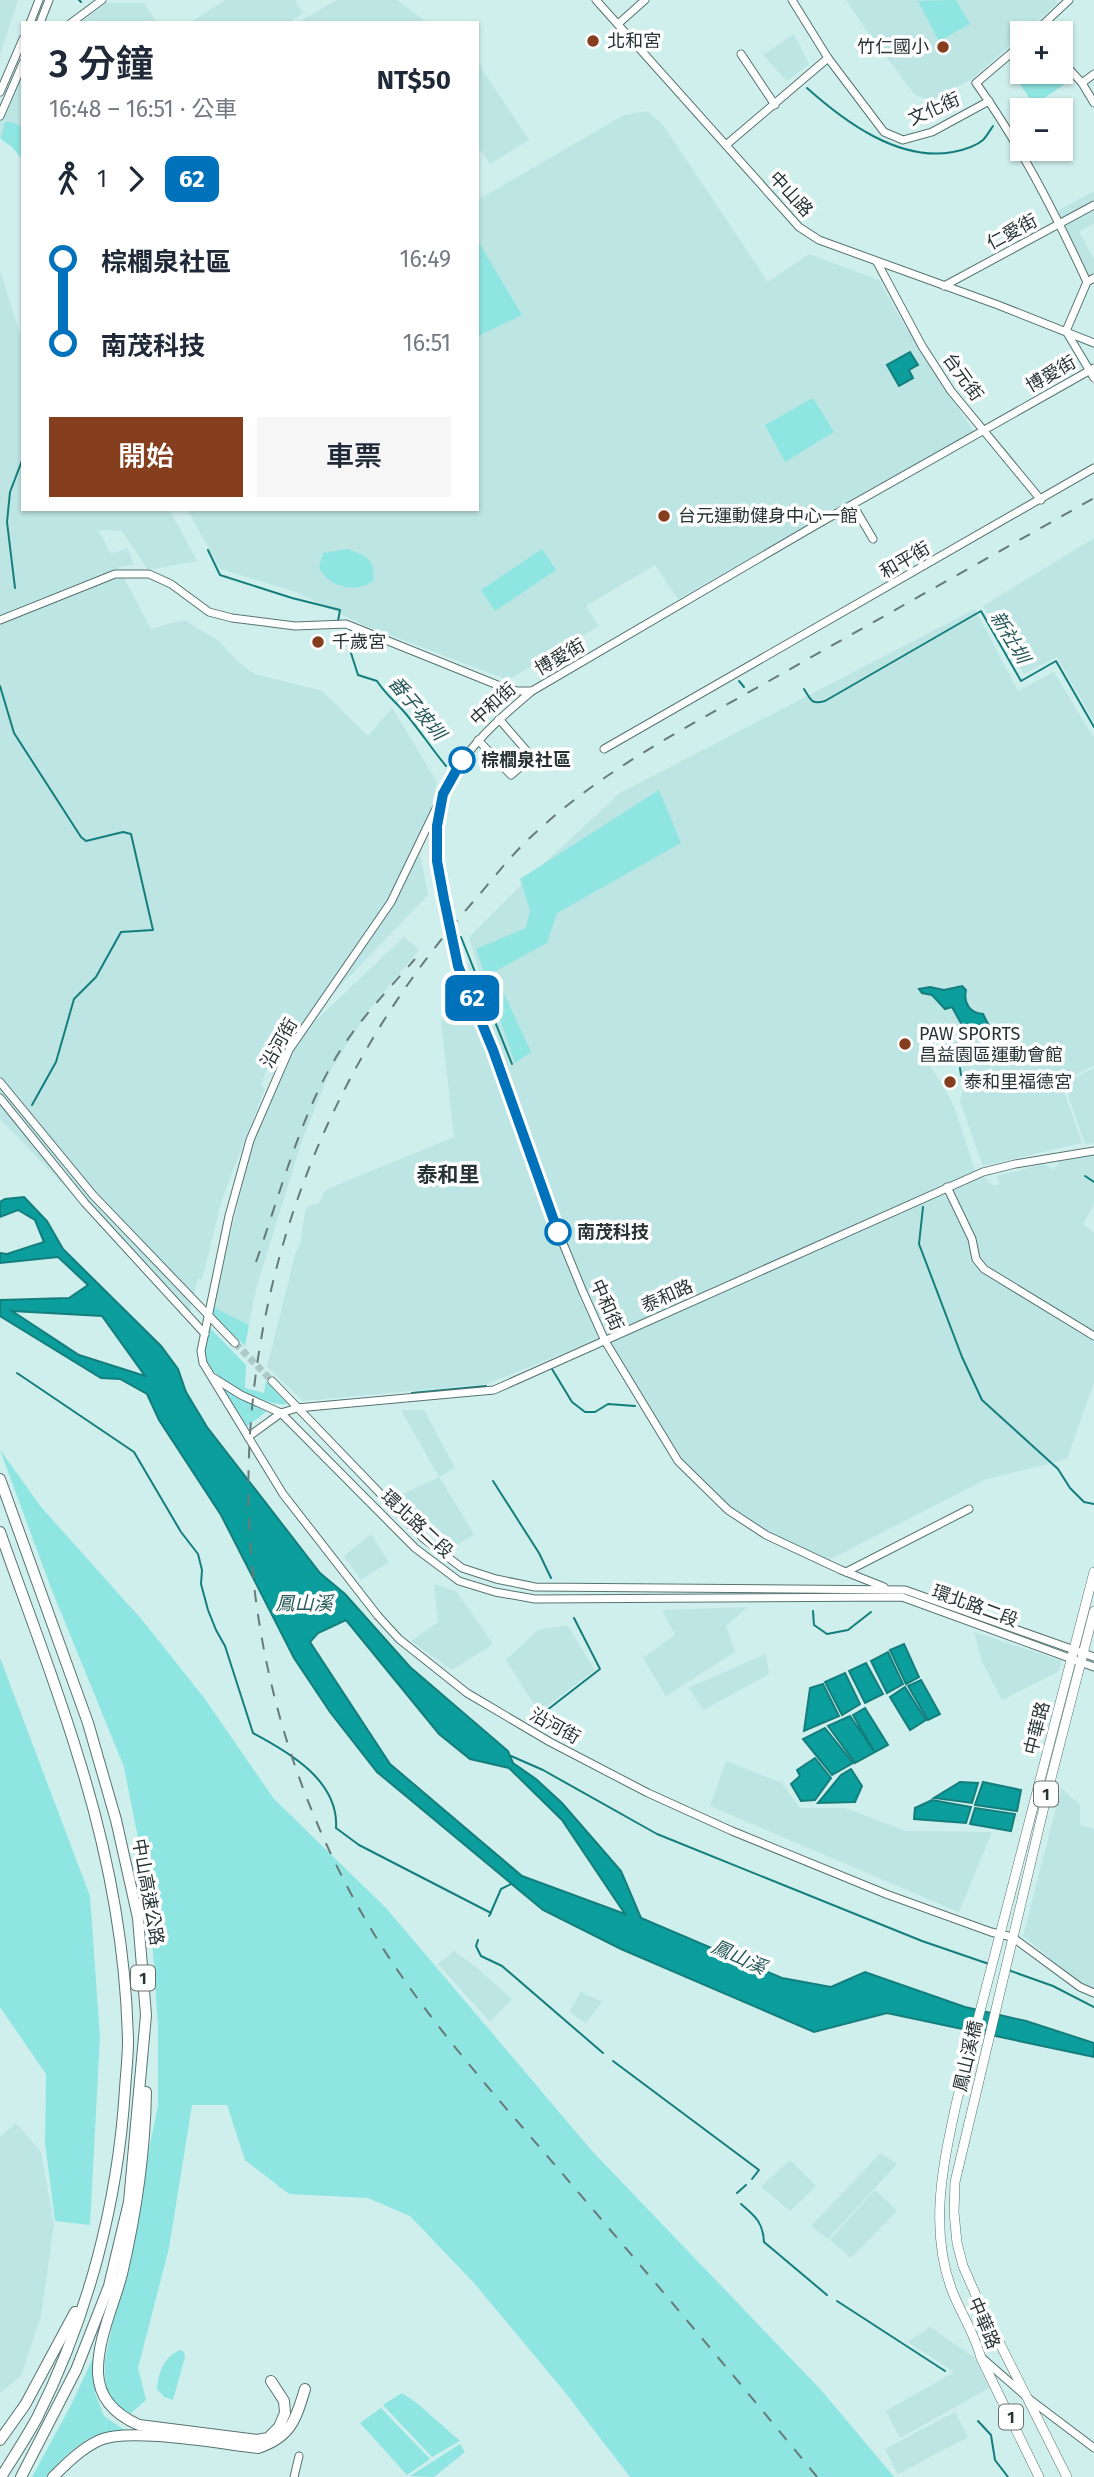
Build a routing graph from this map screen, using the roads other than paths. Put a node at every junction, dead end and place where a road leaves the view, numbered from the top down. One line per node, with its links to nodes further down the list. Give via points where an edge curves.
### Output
1 (39, 0): 8 (street)
2 (49, 0): 9 (street)
3 (102, 0): 10 (street)
4 (596, 0): 12 (street, 中山路)
5 (645, 0): 12 (street)
6 (792, 0): 16 (street, 文化街)
7 (1069, 0): 11 (street)
8 (31, 21)
9 (41, 21)
10 (74, 21)
11 (1048, 21)
12 (618, 24): 26 (street, 中山路)
13 (741, 54): 24 (street)
14 (1010, 54): 22 (street, via 976,83)
15 (19, 56): 21 (street)
16 (828, 58): 22 (street, 文化街, via 884,132 903,140 932,132); 24 (street)
17 (21, 68): 25 (street)
18 (1073, 73): 20 (street)
19 (1094, 74): 20 (street)
20 (1082, 83): 23 (street)
21 (0, 92)
22 (989, 101): 28 (street)
23 (1094, 103)
24 (775, 105): 26 (street)
25 (0, 116)
26 (726, 145): 29 (street, 中山路, via 799,227 819,240)
27 (1094, 205): 28 (street, 仁愛街)
28 (1060, 224): 30 (street); 31 (street, 仁愛街)
29 (877, 261): 31 (street, 中山路); 36 (street, 台元街, via 922,346)
30 (1090, 280): 32 (street)
31 (944, 286): 32 (street, 中山路)
32 (1066, 331): 33 (street, 中山路); 34 (street)
33 (1094, 343)
34 (1091, 369): 35 (street); 36 (street, 博愛街)
35 (1094, 378)
36 (984, 431): 38 (street, 台元街); 39 (street, 博愛街)
37 (1094, 468): 38 (street, 和平街)
38 (1041, 500): 45 (street, 和平街)
39 (853, 505): 40 (street); 42 (street, 博愛街)
40 (873, 539)
41 (0, 620): 42 (street, 博愛街, via 115,574 149,574 209,611 295,626 346,624 500,686)
42 (532, 691): 43 (street, 中和街)
43 (499, 719): 44 (street, 中和街); 44 (street, via 532,757 511,775)
44 (478, 740): 46 (street, 中和街)
45 (604, 749)
46 (443, 794): 47 (street, 中和街, via 436,848); 53 (street, 沿河街, via 391,902 284,1061 250,1140)
47 (444, 899)
48 (458, 966): 56 (street, 中和街, via 562,1241)
49 (0, 1082): 53 (street, via 93,1195)
50 (0, 1098): 54 (street, via 85,1203)
51 (1094, 1151): 52 (street, 泰和路, via 990,1170)
52 (947, 1187): 55 (street, via 984,1269); 56 (street, 泰和路)
53 (209, 1316): 54 (street, 沿河街); 57 (street)
54 (205, 1334): 58 (street, via 201,1351)
55 (1094, 1336)
56 (605, 1341): 60 (street, 泰和路, via 494,1390); 66 (street, 中和街, via 691,1476 728,1510 766,1535)
57 (235, 1343)
58 (211, 1375): 61 (street, 環北路二段); 62 (street, 沿河街)
59 (272, 1381): 60 (street, 環北路二段)
60 (297, 1408): 61 (street, 泰和路); 69 (street, 環北路二段, via 423,1538 462,1568 535,1587)
61 (281, 1413): 62 (street, 泰和路); 72 (street, 環北路二段, via 415,1548 459,1581 534,1599)
62 (248, 1437): 77 (street, 沿河街, via 283,1494 378,1616 399,1639 467,1693 649,1793 886,1894)
63 (0, 1479): 80 (highway, 中山高速公路 / 1, via 88,1723 116,1820 138,1918)
64 (969, 1509): 66 (street)
65 (0, 1531): 83 (highway, 中山高速公路 / 1, via 79,1757 117,1922 128,2043 123,2123 110,2208)
66 (844, 1571): 68 (street, 中和街); 69 (street)
67 (1094, 1572): 74 (main road, 中華路 / 1)
68 (862, 1578): 70 (street); 71 (street, 中和街)
69 (850, 1589): 70 (street, 環北路二段); 72 (street)
70 (862, 1589): 71 (street, 環北路二段); 72 (street)
71 (888, 1589): 74 (street, 環北路二段, via 905,1590)
72 (857, 1596): 74 (street, 環北路二段, via 902,1597)
73 (1094, 1611): 75 (main road, 中華路 / 1)
74 (1072, 1653): 75 (street); 77 (main road, 中華路 / 1)
75 (1087, 1657): 76 (street); 78 (main road, 中華路 / 1, via 1046,1794)
76 (1094, 1667)
77 (999, 1934): 78 (street, 沿河街); 81 (main road, 鳳山溪橋 / 1)
78 (1012, 1937): 79 (street); 82 (main road, 鳳山溪橋 / 1)
79 (1094, 1993)
80 (146, 2015): 85 (highway, via 145,2140 127,2247 100,2351 101,2387 122,2418 138,2425 257,2440 268,2438 285,2413 284,2401); 92 (highway, 中山高速公路 / 1, via 129,2202 109,2286 76,2370)
81 (942, 2172): 84 (main road, 中華路 / 1, via 942,2250 953,2292)
82 (955, 2182): 87 (main road, 中華路 / 1, via 954,2212 963,2266)
83 (91, 2282): 88 (highway, via 25,2405); 91 (highway, 中山高速公路 / 1, via 36,2419)
84 (981, 2358): 87 (street); 95 (main road, 中華路 / 1)
85 (271, 2381)
86 (305, 2389): 93 (highway, via 297,2416 273,2444 258,2448 132,2434 102,2439)
87 (1028, 2398): 89 (street); 96 (main road, 中華路 / 1)
88 (0, 2440)
89 (1094, 2448)
90 (299, 2456): 94 (street)
91 (1, 2477)
92 (21, 2477)
93 (53, 2477)
94 (294, 2477)
95 (1039, 2477)
96 (1067, 2477)

